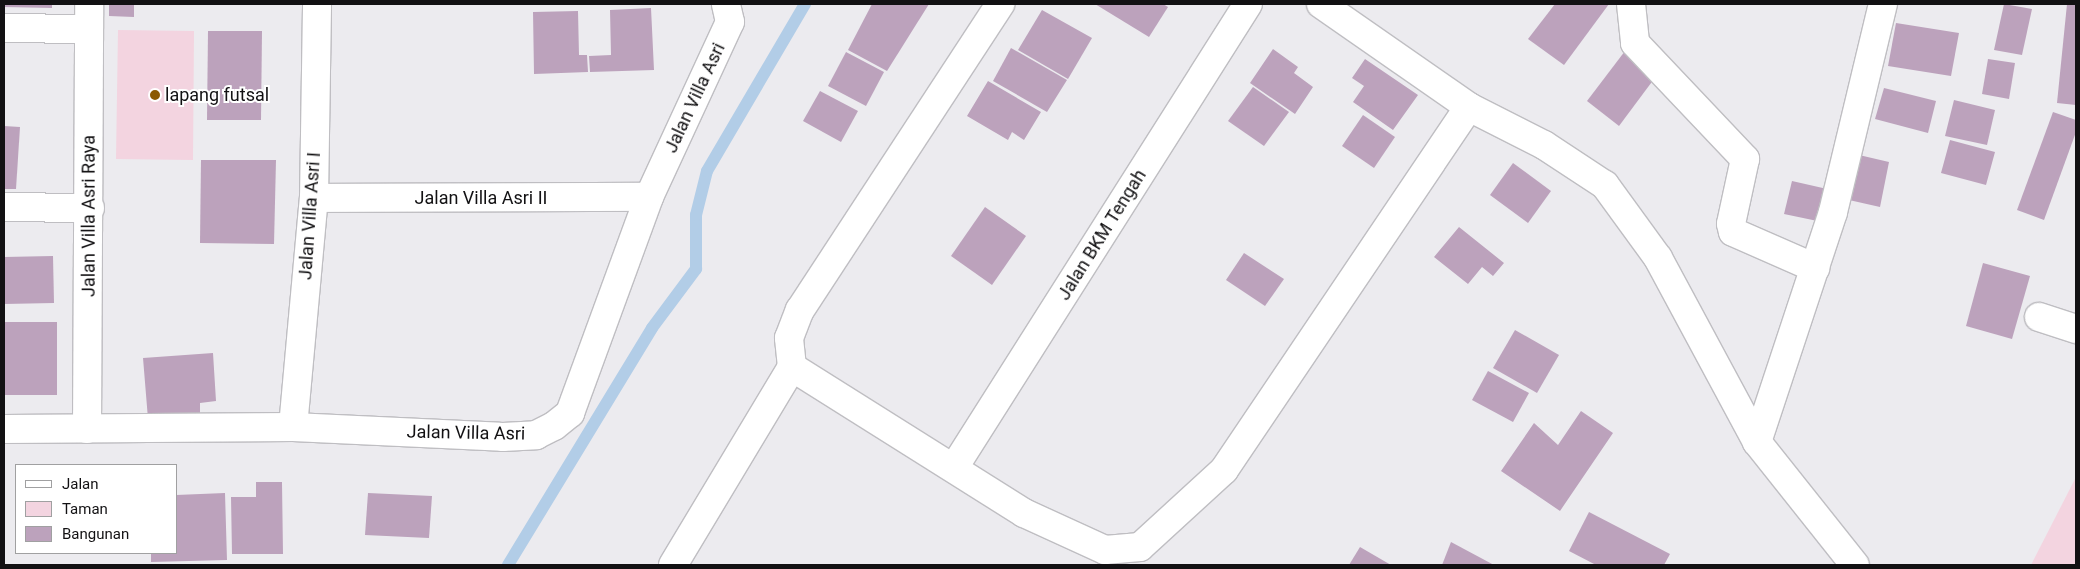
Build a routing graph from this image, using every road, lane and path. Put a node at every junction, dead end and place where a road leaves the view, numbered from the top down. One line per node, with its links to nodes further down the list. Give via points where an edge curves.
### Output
1 (317, 4): 11 (street, Jalan Villa Asri I)
2 (726, 4): 12 (street, Jalan Villa Asri, via 730,22)
3 (1000, 4): 18 (street, via 800,310 790,338)
4 (1248, 4): 23 (street, Jalan BKM Tengah)
5 (1321, 4): 10 (street)
6 (1631, 4): 15 (street, via 1635,43 1745,159 1731,224 1734,232)
7 (1883, 4): 15 (street, via 1834,212)
8 (89, 16): 9 (street); 14 (street, Jalan Villa Asri Raya)
9 (4, 28)
10 (1469, 107): 22 (street, via 1544,145 1605,185 1658,258); 23 (street, via 1224,470 1140,547 1105,550 1024,513)
11 (314, 198): 12 (street, Jalan Villa Asri II); 19 (street, Jalan Villa Asri I)
12 (649, 198): 19 (street, Jalan Villa Asri, via 570,413 554,426 536,435 503,437)
13 (4, 207): 14 (street)
14 (90, 208): 21 (street, Jalan Villa Asri Raya)
15 (1815, 268): 22 (street)
16 (2039, 317): 17 (street)
17 (2076, 329)
18 (792, 368): 23 (street); 24 (street)
19 (293, 427): 21 (street, Jalan Villa Asri)
20 (4, 428): 21 (street, Jalan Villa Asri)
21 (87, 429)
22 (1756, 442): 25 (street)
23 (955, 466)
24 (673, 565)
25 (1855, 565)

